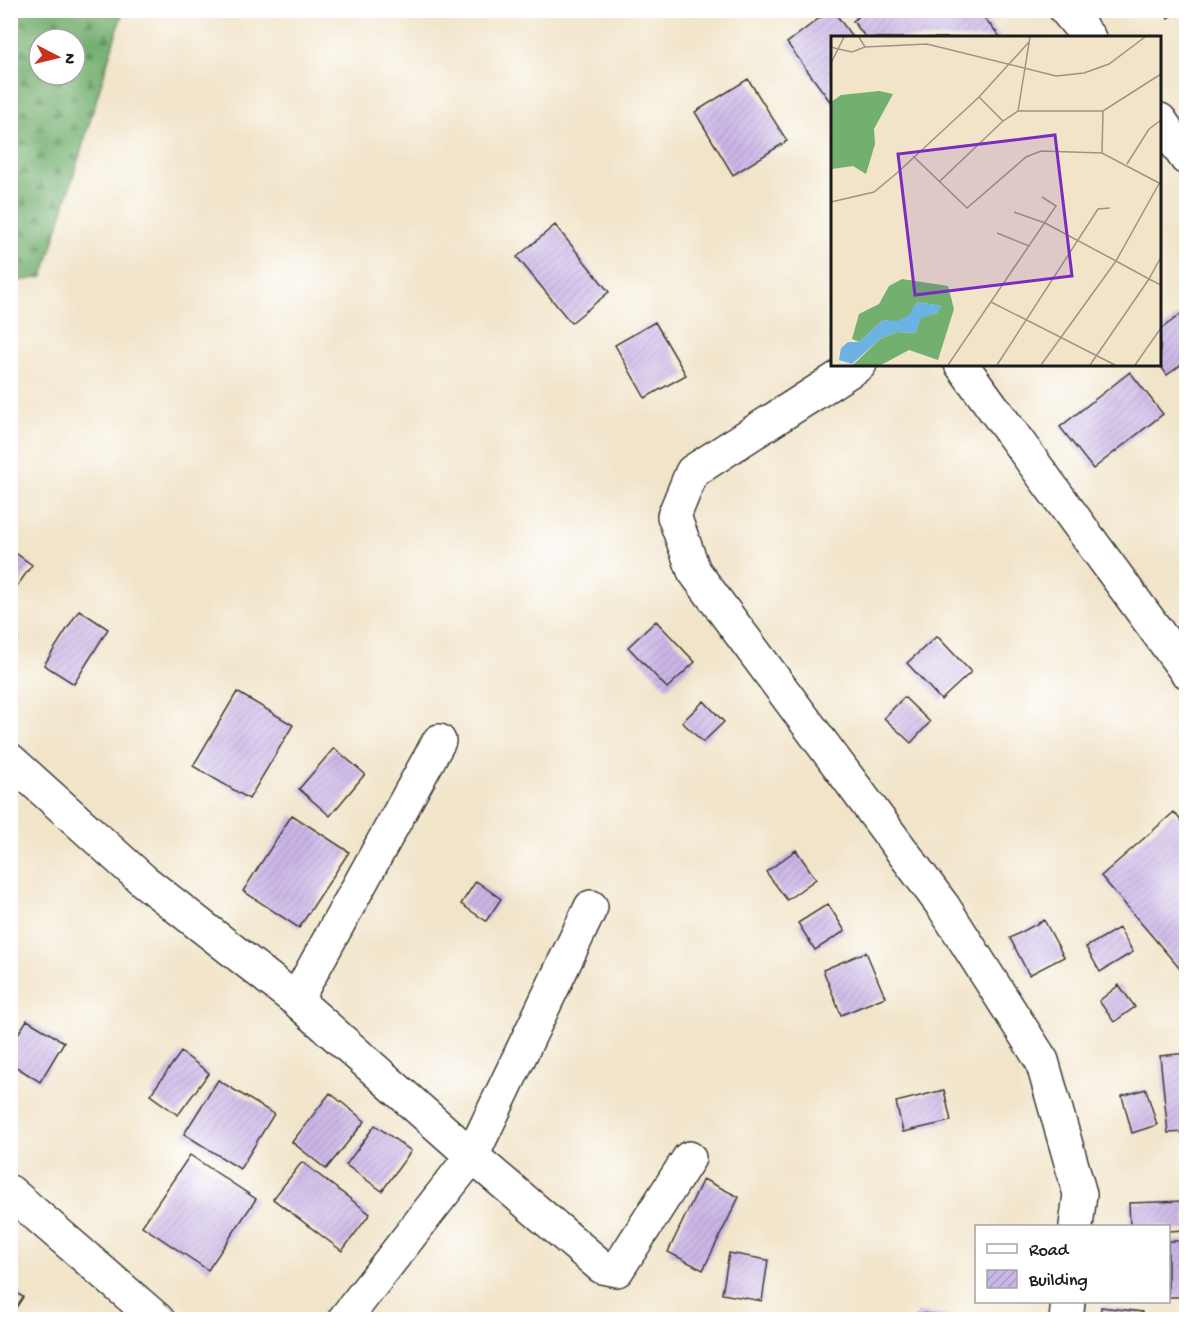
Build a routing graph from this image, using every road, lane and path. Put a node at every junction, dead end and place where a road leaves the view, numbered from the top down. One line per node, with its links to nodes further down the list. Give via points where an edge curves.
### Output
1 (1066, 10): 2 (street)
2 (1087, 36)
3 (1161, 124): 4 (street)
4 (1186, 158)
5 (857, 366): 15 (street, via 692,472 674,516 694,571 943,906 1042,1061 1080,1194)
6 (962, 366): 7 (street)
7 (1186, 671)
8 (439, 741): 11 (street)
9 (10, 760): 11 (street, via 144,882)
10 (591, 907): 12 (street)
11 (296, 1000): 12 (street)
12 (472, 1156): 13 (street, via 602,1267 617,1270); 18 (street)
13 (689, 1158)
14 (10, 1192): 17 (street)
15 (1076, 1225)
16 (1068, 1303): 19 (street)
17 (158, 1320)
18 (344, 1320)
19 (1066, 1320)

